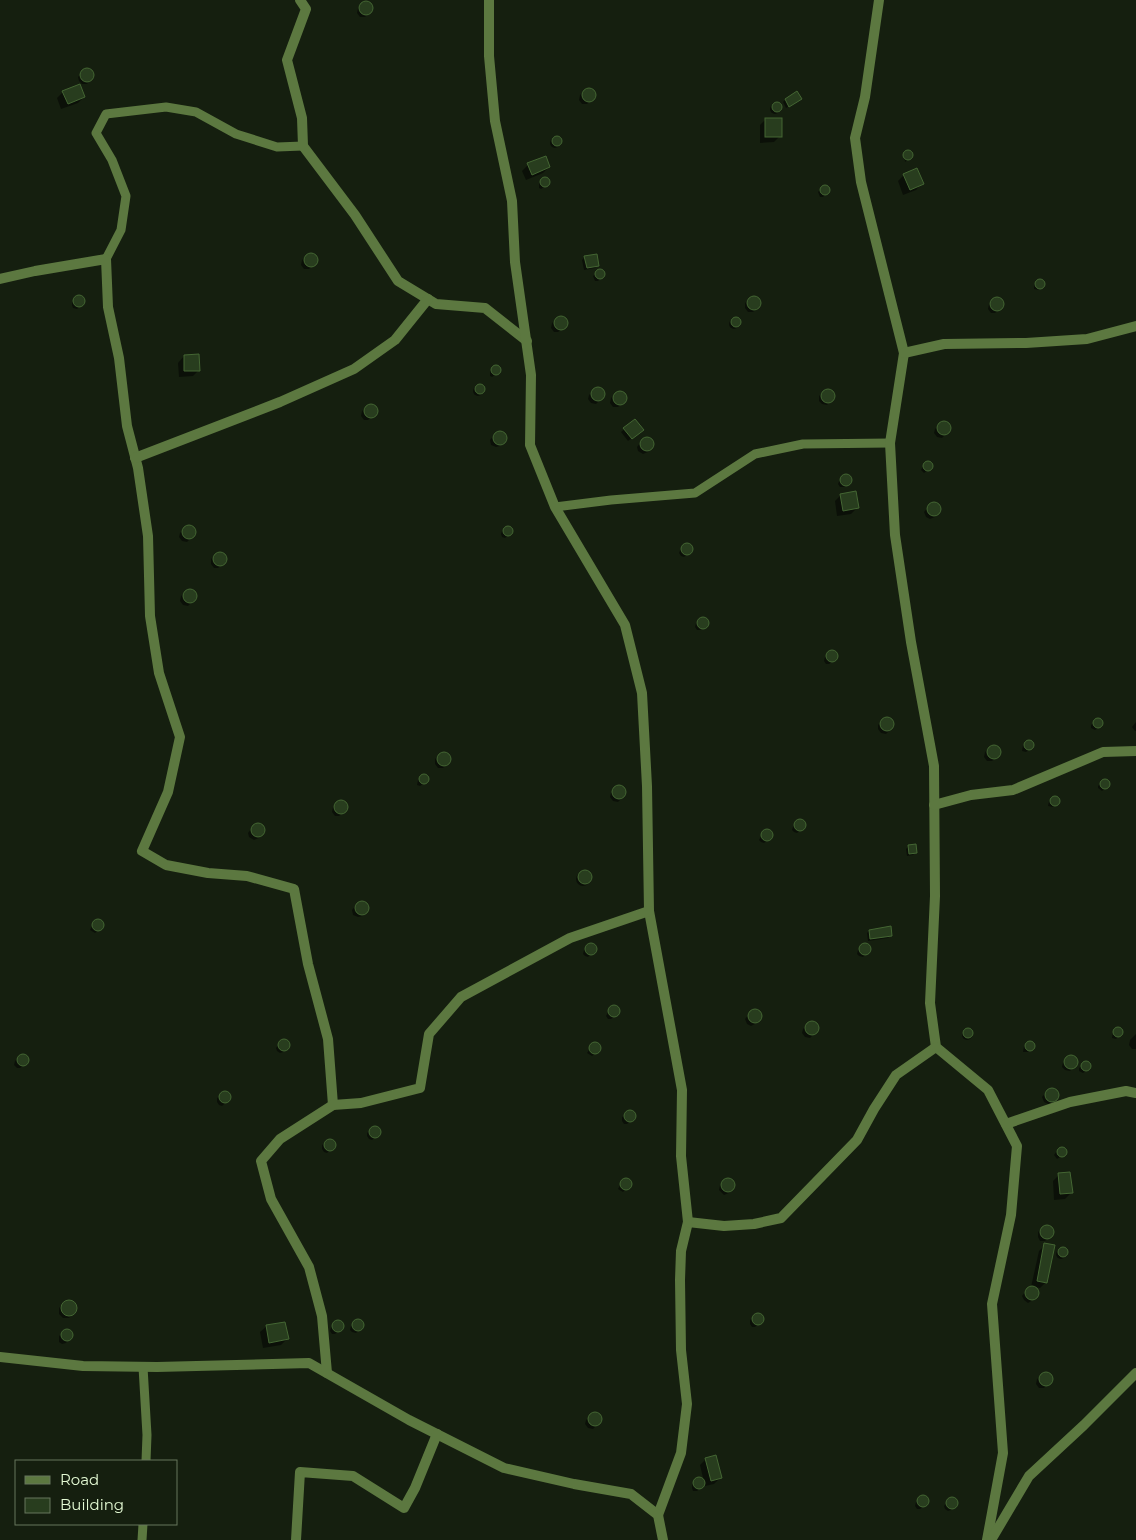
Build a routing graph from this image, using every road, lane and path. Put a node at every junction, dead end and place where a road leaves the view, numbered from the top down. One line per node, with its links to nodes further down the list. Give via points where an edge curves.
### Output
1 (300, 0): 4 (street, via 306,9 287,60 302,118)
2 (489, 0): 9 (street, via 489,56 495,121 512,201 515,262)
3 (879, 0): 10 (street, via 865,97 855,138 861,182)
4 (303, 146): 5 (lane, via 277,147 236,134 196,112 166,108 106,114 96,132 112,160 126,196 121,230); 7 (street, via 355,215 398,281)
5 (106, 259): 6 (street); 12 (street, via 108,307)
6 (0, 279)
7 (428, 299): 9 (street, via 436,304 485,308); 12 (street, via 395,340 354,369 280,402)
8 (1136, 326): 10 (street, via 1087,339 944,344)
9 (527, 341): 13 (street, via 531,375 530,445)
10 (904, 353): 11 (street)
11 (890, 443): 13 (lane, via 803,444 755,454 695,493); 15 (street, via 895,534 934,766)
12 (135, 458): 19 (street, via 148,536 150,616 159,673 180,737 168,792 142,851 166,865 247,876 294,889 308,964 328,1039)
13 (556, 507): 16 (street, via 625,625 642,693)
14 (1136, 751): 15 (street, via 1104,752 1013,790 971,795)
15 (934, 805): 17 (street, via 935,896 930,1003)
16 (649, 911): 19 (street, via 570,938 461,997 430,1034 420,1088 361,1103); 21 (street, via 682,1090 681,1156)
17 (936, 1047): 20 (street, via 988,1090); 21 (street, via 896,1075 857,1140 781,1218 724,1226)
18 (1136, 1092): 20 (street, via 1126,1090 1070,1102)
19 (333, 1105): 24 (street, via 280,1139 261,1161 271,1199 310,1267 322,1316)
20 (1006, 1124): 33 (street, via 1017,1146 1012,1215 992,1304 1003,1453)
21 (688, 1222): 28 (street, via 680,1280 681,1350 687,1404 681,1453)
22 (0, 1357): 23 (street, via 83,1366)
23 (143, 1367): 24 (street, via 309,1363); 27 (lane)
24 (327, 1373): 26 (street)
25 (1136, 1373): 34 (street, via 1029,1476)
26 (437, 1434): 28 (street, via 504,1468 631,1494); 31 (street, via 404,1508 353,1476 300,1472)
27 (146, 1460)
28 (658, 1516): 32 (street)
29 (143, 1525): 30 (lane)
30 (142, 1540)
31 (296, 1540)
32 (663, 1540)
33 (987, 1540)
34 (991, 1540)

